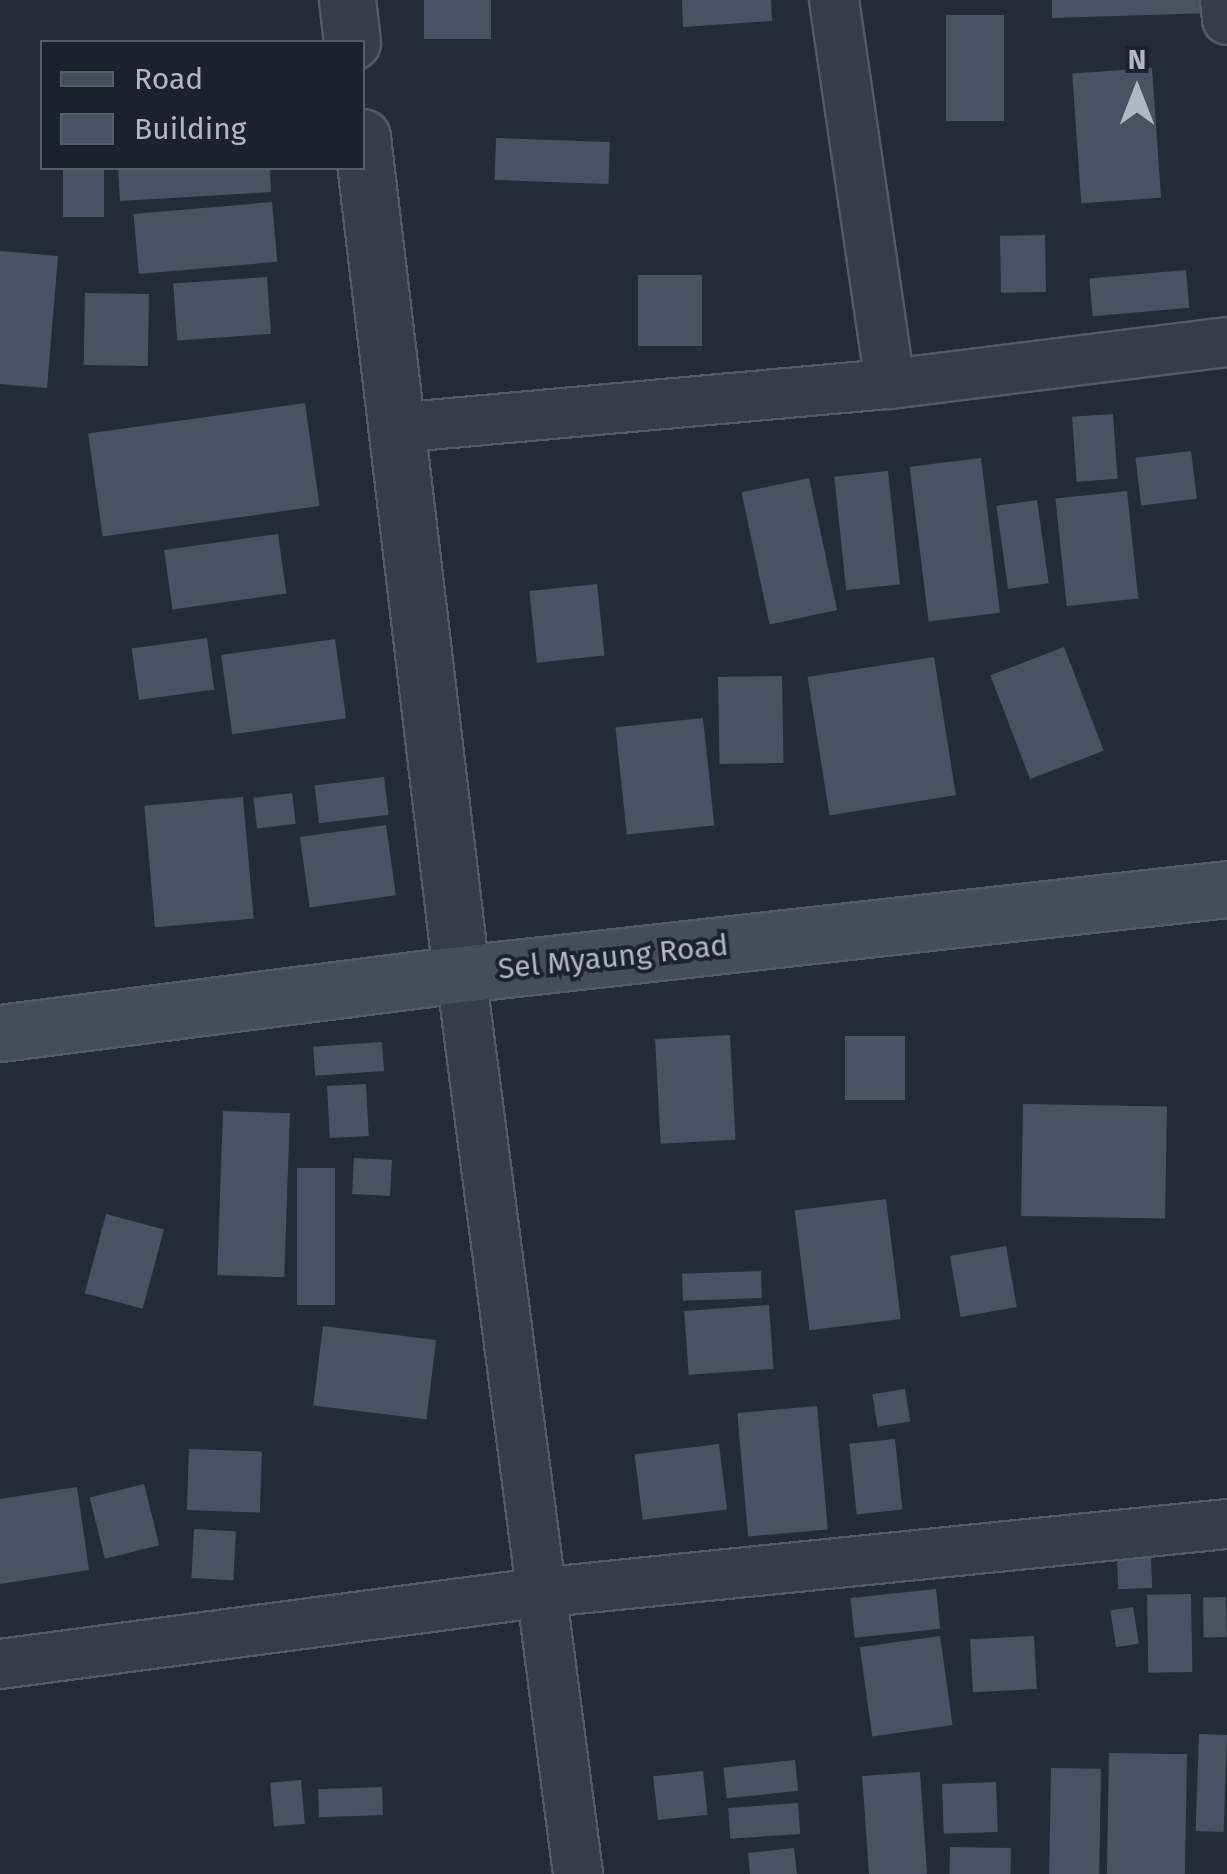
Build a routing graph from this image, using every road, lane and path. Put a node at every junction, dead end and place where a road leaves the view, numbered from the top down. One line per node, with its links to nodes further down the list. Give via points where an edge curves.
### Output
1 (347, 0): 5 (street)
2 (834, 0): 8 (street)
3 (1225, 0): 4 (street)
4 (1227, 20)
5 (352, 40)
6 (365, 164): 9 (street)
7 (1227, 342): 8 (street)
8 (890, 384): 9 (street)
9 (395, 428): 11 (street)
10 (1227, 889): 11 (main road, Sel Myaung Road)
11 (461, 974): 12 (main road, Sel Myaung Road); 14 (street)
12 (0, 1033)
13 (1227, 1524): 14 (street)
14 (538, 1593): 15 (street); 16 (street)
15 (0, 1664)
16 (578, 1874)

